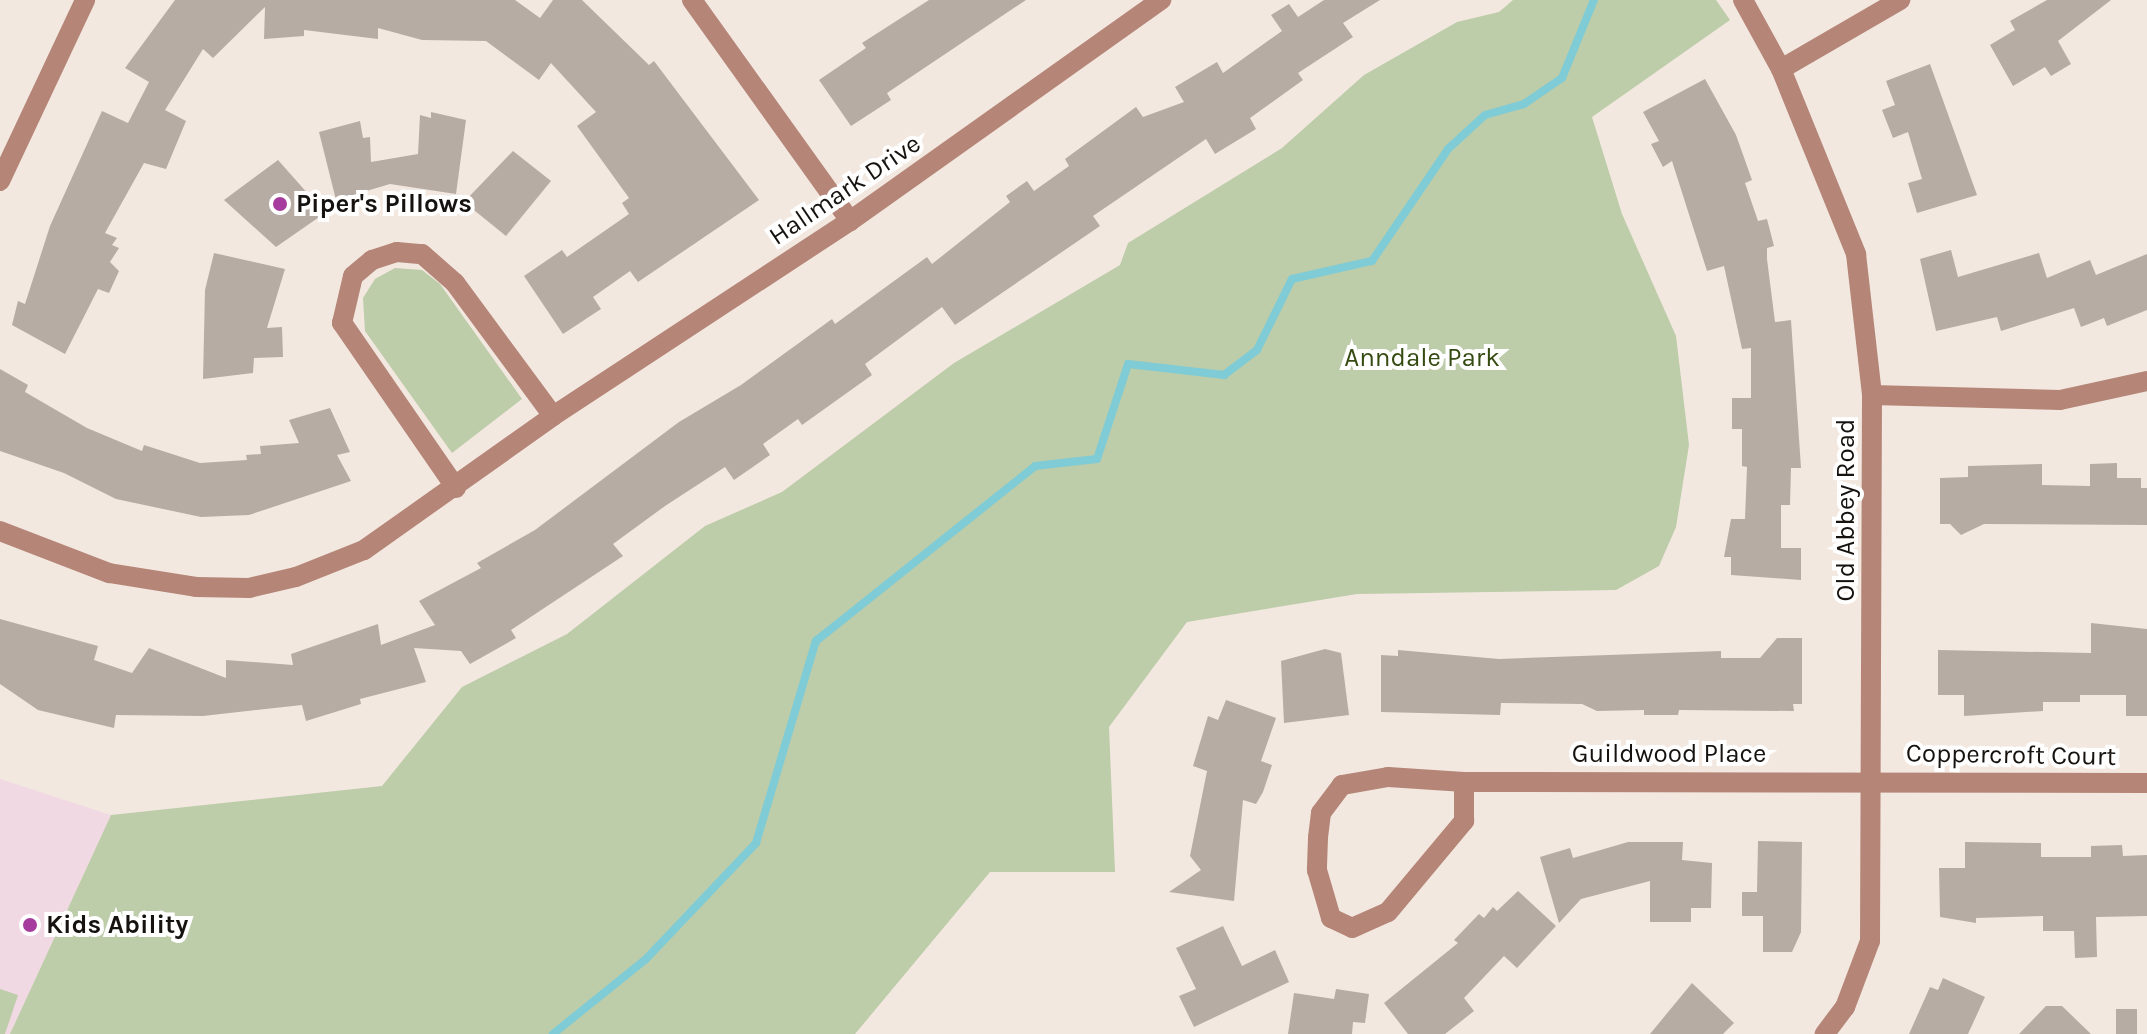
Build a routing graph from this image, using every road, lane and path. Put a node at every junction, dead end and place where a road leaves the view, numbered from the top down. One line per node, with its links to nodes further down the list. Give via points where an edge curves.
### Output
1 (85, 0): 7 (street)
2 (692, 0): 8 (street)
3 (1161, 0): 8 (street, Hallmark Drive)
4 (1743, 0): 6 (street, Old Abbey Road)
5 (1900, 0): 6 (street)
6 (1781, 69): 10 (street, Old Abbey Road, via 1856,254)
7 (0, 181)
8 (850, 221): 11 (street, Hallmark Drive)
9 (2147, 381): 10 (street, via 2060,400)
10 (1872, 395): 14 (street, Old Abbey Road)
11 (553, 416): 12 (street, Hallmark Drive); 12 (street, via 455,283 422,254 397,252 372,260 353,276 342,323)
12 (456, 488): 13 (street, Hallmark Drive, via 364,550 296,577 249,588 196,587 109,573)
13 (0, 531)
14 (1874, 779): 15 (street, Guildwood Place); 16 (street, Coppercroft Court); 17 (street, Old Abbey Road, via 1870,941 1845,1007)
15 (1464, 782): 15 (street, Guildwood Place, via 1388,777 1342,785 1321,813 1318,838 1317,870 1331,918 1352,928 1388,912 1464,821)
16 (2147, 783)
17 (1825, 1034)

